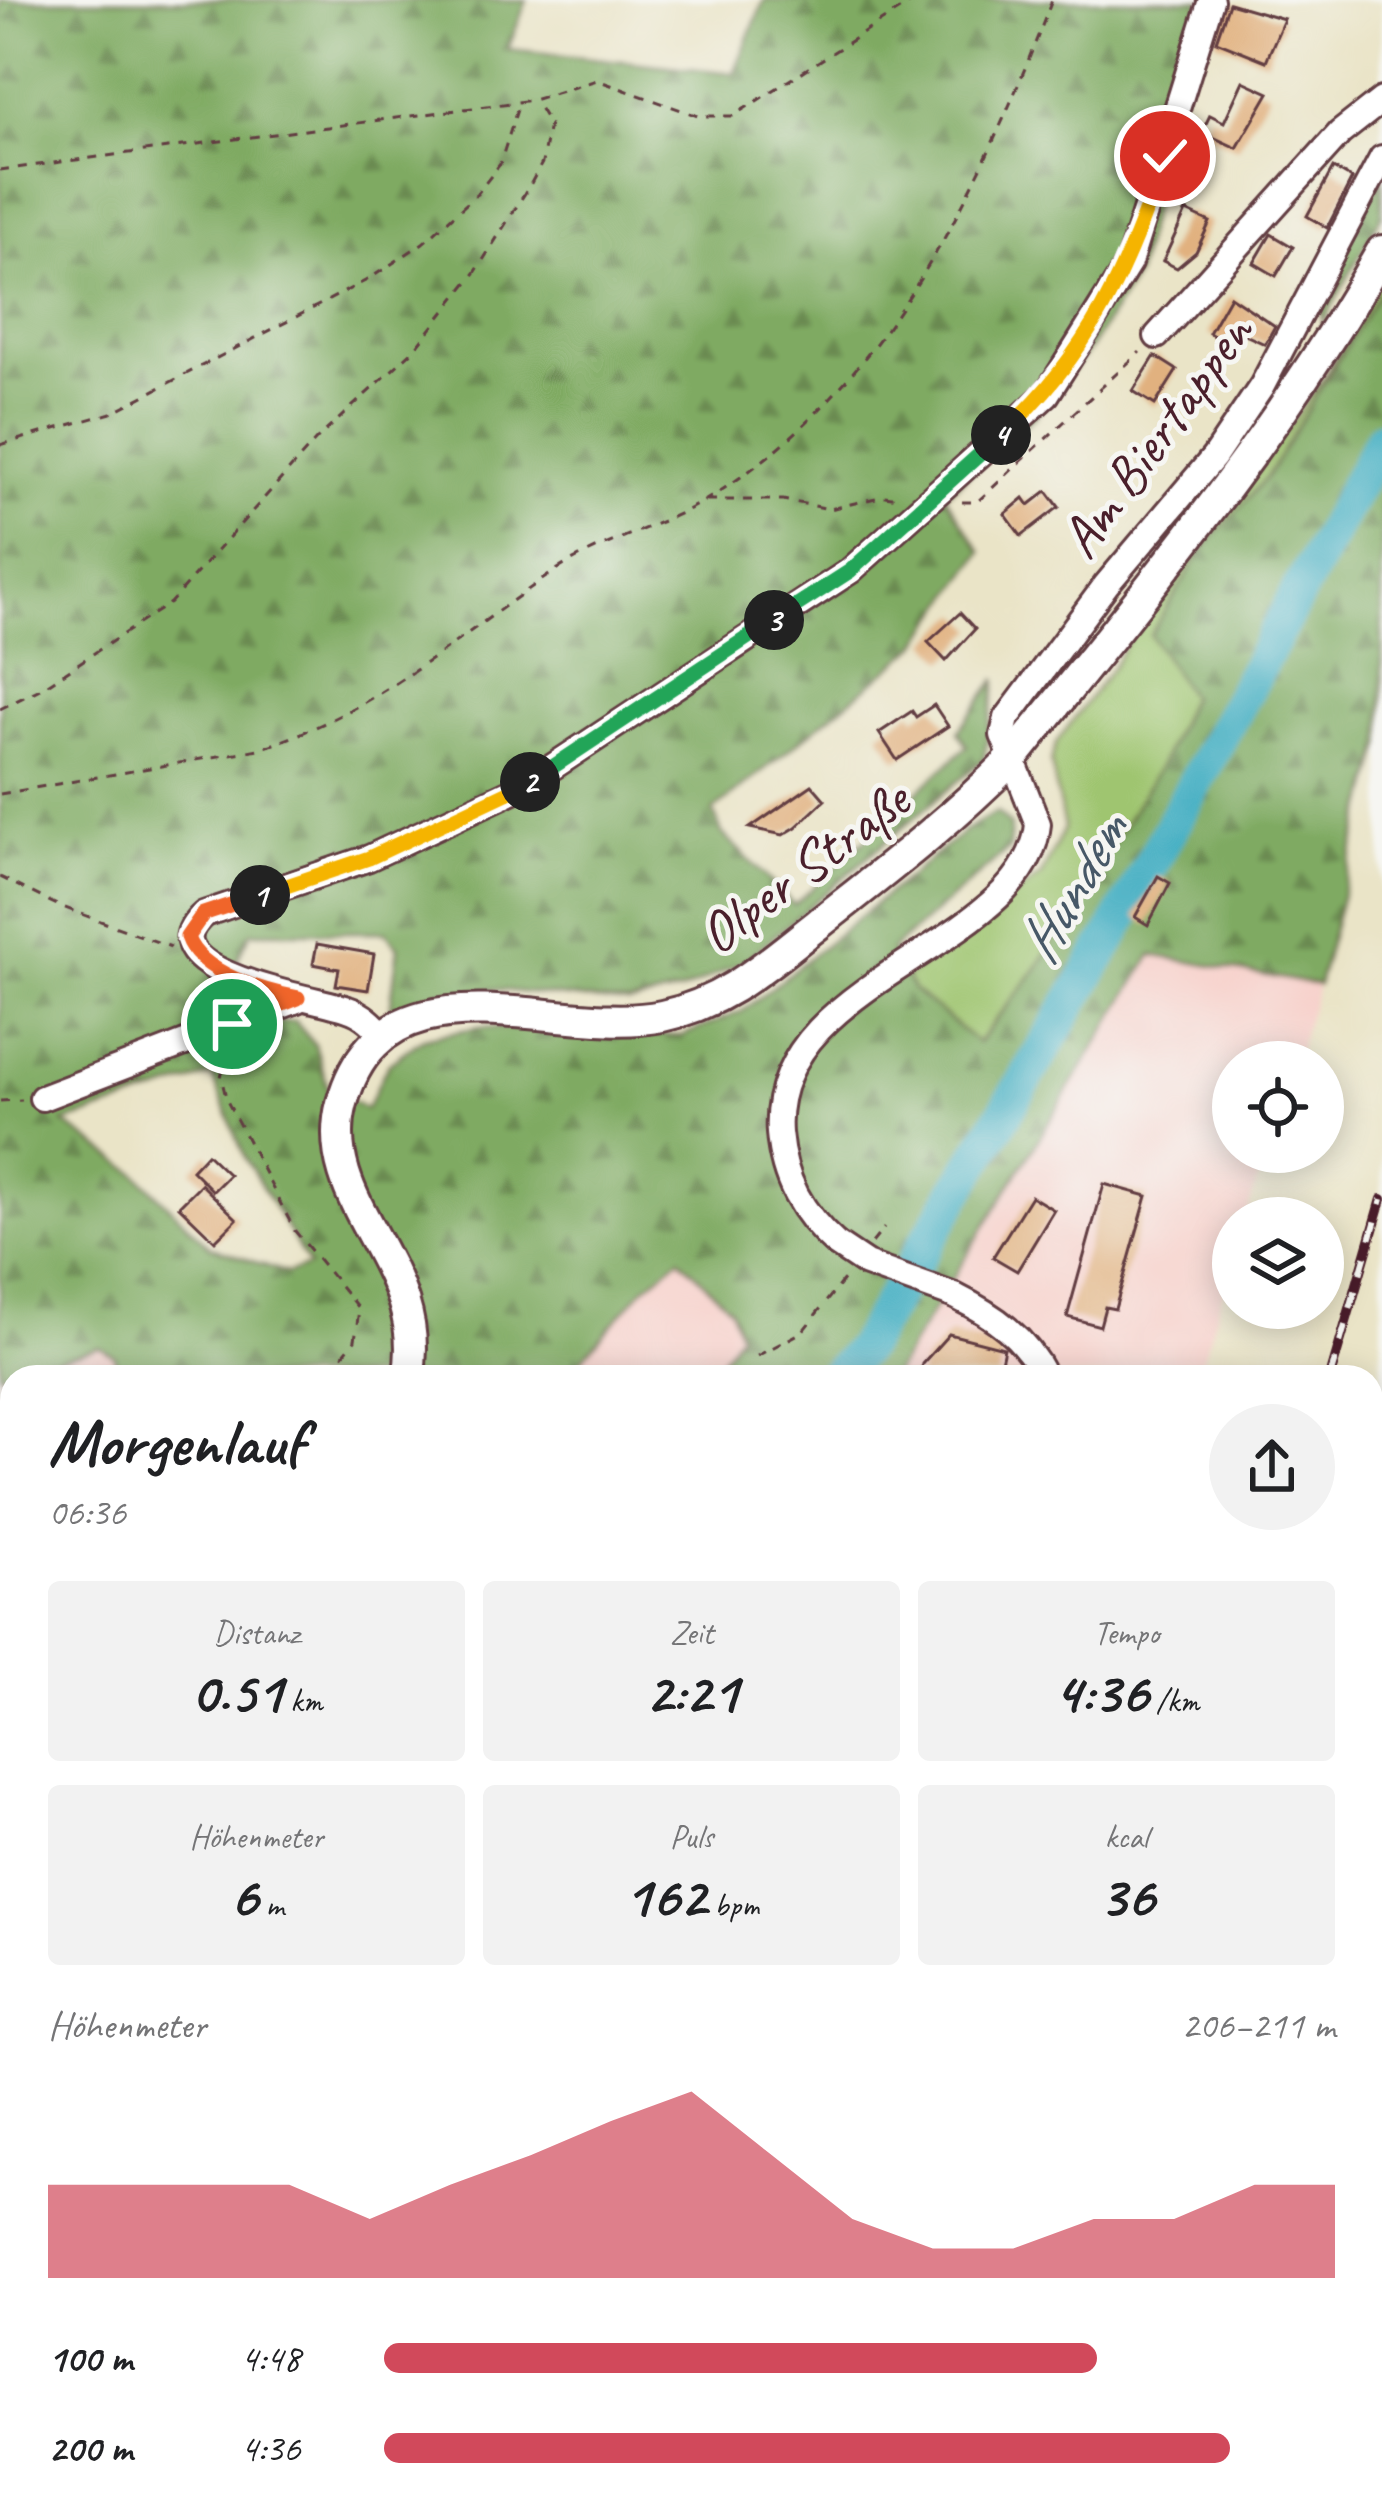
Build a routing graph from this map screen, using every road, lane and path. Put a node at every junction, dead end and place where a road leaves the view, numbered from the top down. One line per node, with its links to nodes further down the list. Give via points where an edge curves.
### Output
1 (915, 0): 4 (path, via 733,116 698,116 597,80)
2 (1052, 0): 12 (path, via 969,196 903,305 826,406)
3 (1211, 0): 13 (street, via 1129,263 1100,316 1047,394)
4 (533, 100): 6 (path); 14 (path, via 549,124 542,163 475,273 415,349 317,439 170,603)
5 (1382, 100): 10 (street, Am Biertappen, via 1340,133)
6 (520, 101): 8 (path); 11 (path, via 500,164 477,194 369,279 111,413)
7 (1382, 158): 15 (street, Am Biertappen, via 1262,386 1007,718)
8 (0, 170)
9 (1382, 250): 15 (main road, Olper Straße, via 1251,461)
10 (1157, 335): 13 (path, via 976,502)
11 (0, 445)
12 (705, 500): 13 (path, via 830,509 884,496); 16 (path, via 559,569 419,674 298,736)
13 (926, 503): 18 (street, via 850,571 525,785 369,858 203,914 187,937)
14 (0, 709)
15 (1011, 760): 21 (main road, Olper Straße, via 776,961 699,1006 608,1021 452,1008); 29 (street, bridge, via 1038,824 1023,869 954,931 849,1001 802,1051 778,1120 781,1156 811,1221 866,1264 992,1314)
16 (0, 794)
17 (0, 877): 18 (path)
18 (191, 950): 19 (street, via 223,972)
19 (298, 998): 20 (street); 21 (street, via 347,1008)
20 (232, 1024): 22 (street); 27 (path, via 221,1077 227,1101 295,1231 362,1318)
21 (386, 1037): 28 (main road, Olper Straße, via 354,1075 337,1132 361,1216 404,1294)
22 (42, 1098)
23 (884, 1228): 24 (path)
24 (870, 1245)
25 (856, 1263): 26 (path, via 802,1332)
26 (758, 1356)
27 (336, 1365)
28 (409, 1365)
29 (1038, 1365)

